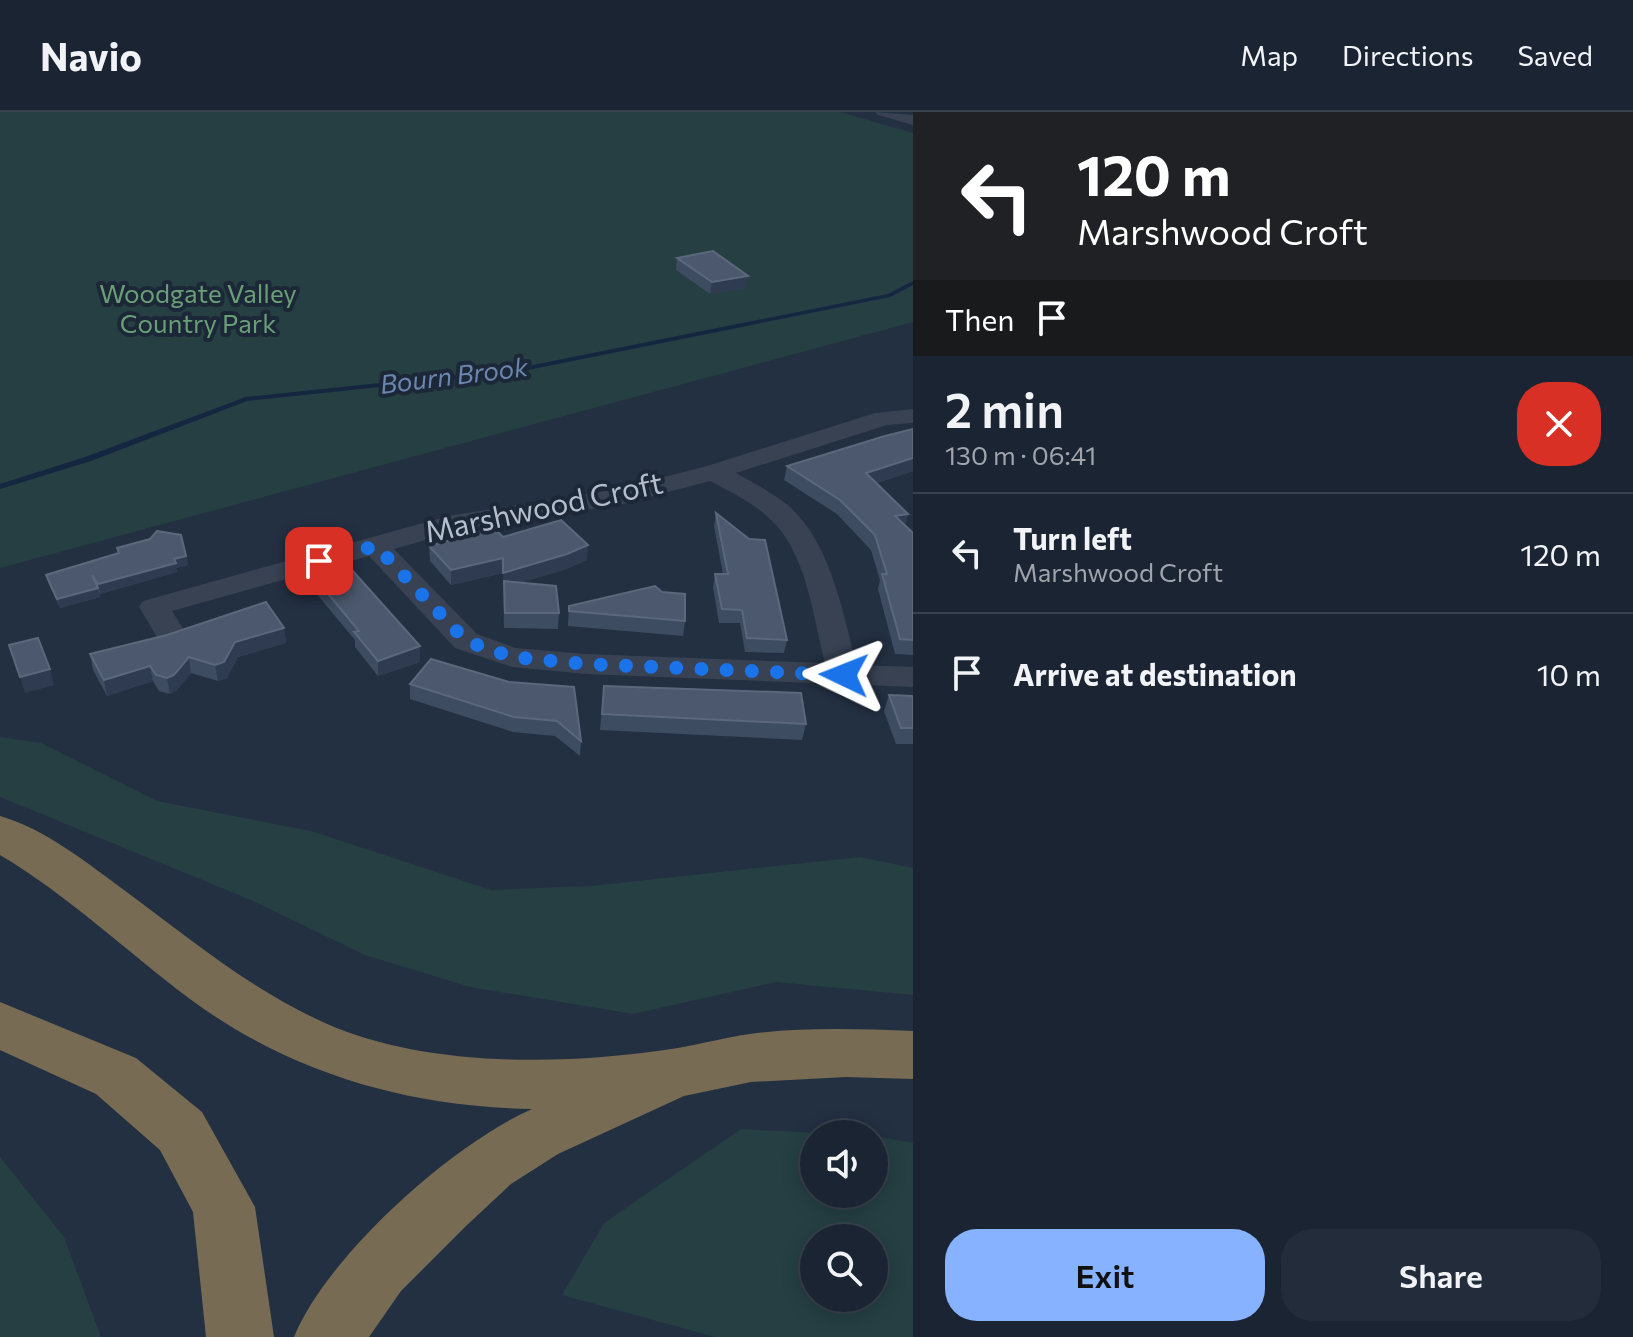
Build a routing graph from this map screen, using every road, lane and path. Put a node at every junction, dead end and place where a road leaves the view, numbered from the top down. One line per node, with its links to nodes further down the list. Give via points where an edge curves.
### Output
1 (883, 112): 2 (street)
2 (913, 120)
3 (913, 416): 4 (street, Marshwood Croft, via 884,418)
4 (714, 472): 5 (street, Marshwood Croft, via 623,496 458,522); 7 (street, via 786,519 807,551)
5 (376, 546): 6 (street, Marshwood Croft, via 154,607); 7 (street, via 466,641 512,657)
6 (168, 630)
7 (844, 675): 8 (street)
8 (913, 677)
9 (0, 833): 12 (highway, via 95,895 236,1003 285,1032 351,1060 421,1075 511,1084)
10 (0, 1025): 13 (highway, via 116,1076 181,1131 224,1207)
11 (913, 1055): 12 (highway, via 751,1058)
12 (676, 1073): 14 (highway, via 537,1135 489,1164 378,1268)
13 (240, 1337)
14 (328, 1337)

